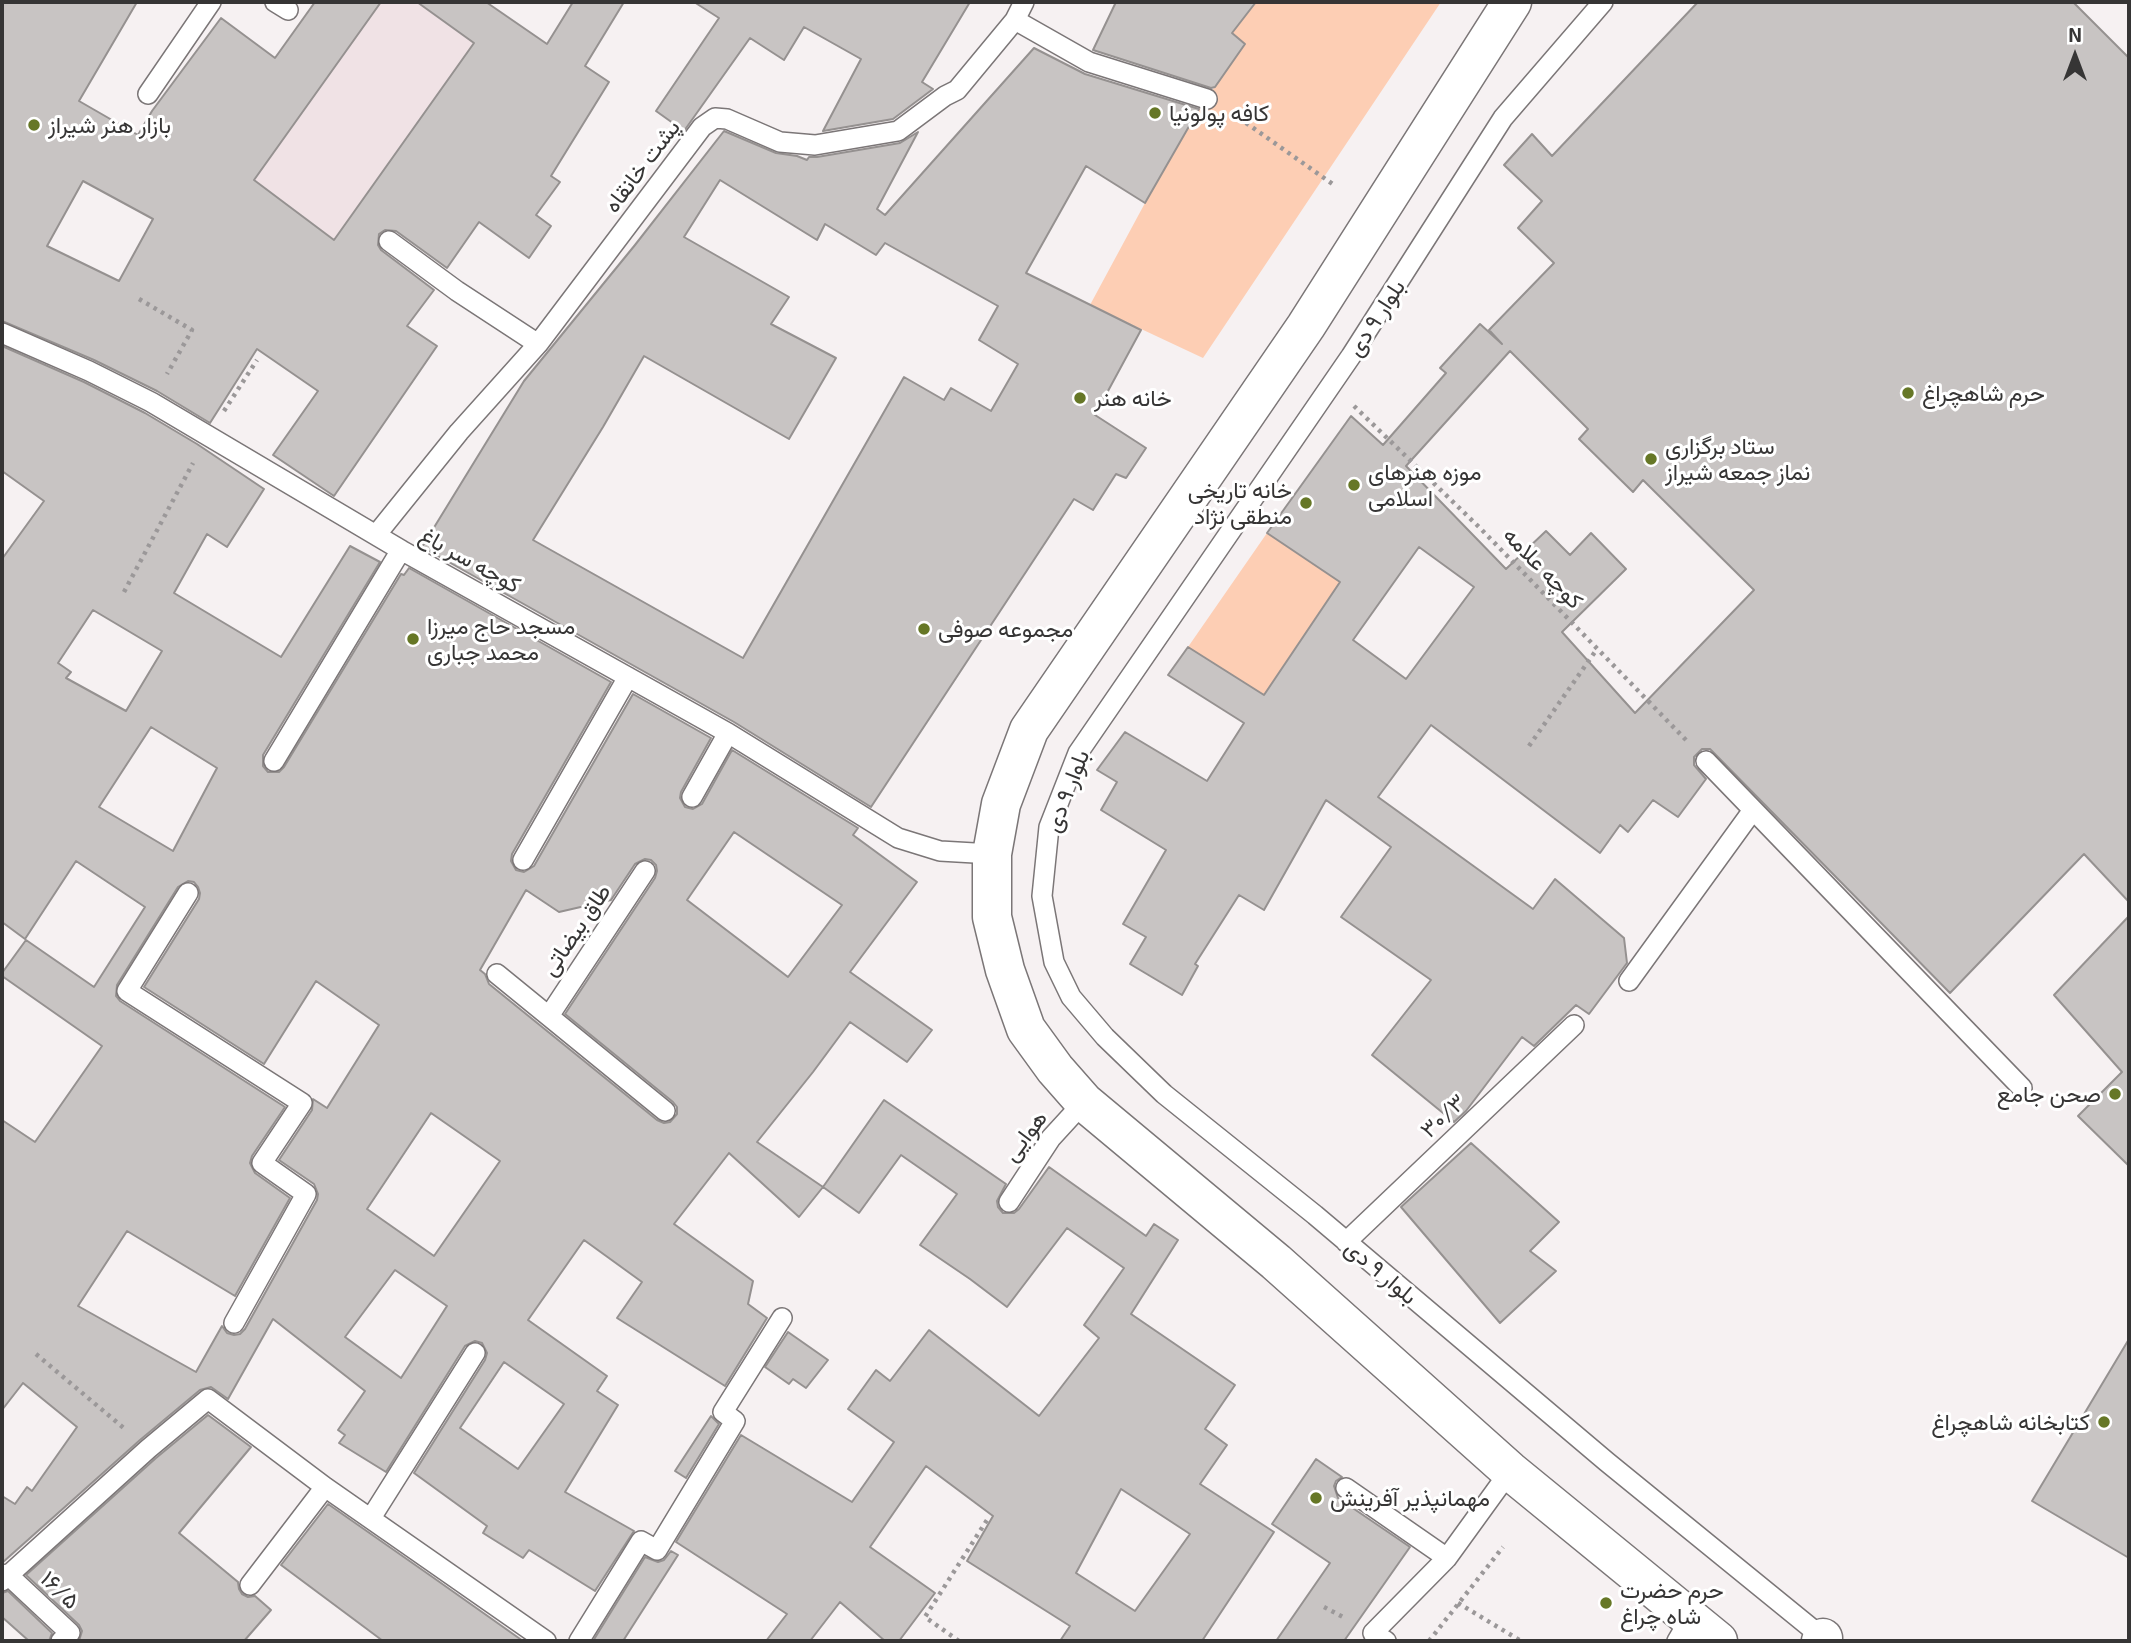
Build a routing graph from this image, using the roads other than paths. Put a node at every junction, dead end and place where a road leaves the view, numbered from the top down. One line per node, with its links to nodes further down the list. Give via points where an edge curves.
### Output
1 (211, 2): 6 (lane)
2 (1024, 2): 5 (lane, پشت خانقاه)
3 (1511, 2): 19 (street, via 1306,326 1029,730 1001,803)
4 (1603, 2): 31 (lane, بلوار ۹ دی, via 1503,118 1351,356 1078,753 1049,827 1042,896 1054,962 1071,997 1164,1094)
5 (1015, 20): 7 (lane, via 1089,62); 10 (lane, پشت خانقاه, via 957,90 898,131 815,145 780,142 715,118 702,127)
6 (148, 94)
7 (1207, 99)
8 (389, 241): 10 (lane)
9 (2, 333): 11 (lane, کوچه سر باغ, via 151,402)
10 (538, 344): 11 (lane, پشت خانقاه)
11 (376, 535): 12 (lane, کوچه سر باغ)
12 (401, 550): 13 (lane, کوچه سر باغ); 15 (lane)
13 (628, 677): 14 (lane, کوچه سر باغ); 20 (lane)
14 (728, 733): 17 (lane); 19 (lane, کوچه سر باغ, via 898,838 940,851)
15 (274, 761)
16 (1706, 761): 18 (lane)
17 (692, 797)
18 (1753, 810): 24 (lane); 27 (lane)
19 (992, 854): 28 (street, via 992,916 1026,1029)
20 (523, 860)
21 (645, 871): 25 (lane, طاق بیضاتی)
22 (188, 893): 33 (lane, via 127,990 302,1103 262,1163 306,1194)
23 (497, 974): 25 (lane)
24 (1629, 981)
25 (549, 1016): 29 (lane)
26 (1574, 1026): 31 (lane, ۳۰/۳)
27 (2022, 1087)
28 (1084, 1102): 30 (lane, هوایی, via 1051,1139); 35 (street, via 1276,1262)
29 (665, 1111)
30 (1009, 1202)
31 (1346, 1242): 43 (lane, بلوار ۹ دی)
32 (782, 1318): 46 (lane, via 723,1412 735,1421 657,1550 641,1541)
33 (234, 1323)
34 (475, 1353): 38 (lane)
35 (1510, 1471): 39 (lane); 42 (street)
36 (325, 1487): 38 (lane); 40 (lane, via 209,1390); 41 (lane)
37 (1346, 1488): 39 (lane)
38 (371, 1518): 45 (lane)
39 (1447, 1558): 47 (lane, via 1373,1633)
40 (5, 1577): 44 (lane, ۱۶/۵, via 70,1633)
41 (250, 1585)
42 (1695, 1634)
43 (1824, 1640)
44 (61, 1641)
45 (546, 1641)
46 (579, 1641)
47 (1386, 1641)

